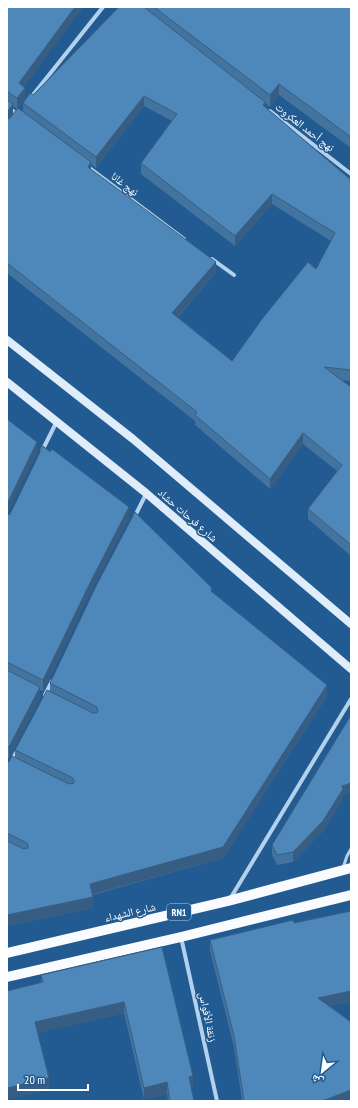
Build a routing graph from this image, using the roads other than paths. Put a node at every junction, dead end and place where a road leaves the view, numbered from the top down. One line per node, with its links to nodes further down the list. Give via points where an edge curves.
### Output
1 (102, 7): 2 (street)
2 (32, 97)
3 (7, 106): 6 (street)
4 (265, 107): 10 (street, نهج أحمد العكروت)
5 (22, 109): 6 (street)
6 (18, 115): 7 (street); 8 (street)
7 (14, 119)
8 (24, 120)
9 (81, 162): 11 (street, نهج غانا)
10 (351, 174)
11 (189, 242)
12 (208, 256): 13 (street)
13 (234, 275)
14 (7, 340): 20 (main road, شارع فرحات حشاد, via 133,439)
15 (8, 384): 16 (main road, شارع فرحات حشاد)
16 (57, 422): 17 (street); 18 (main road, شارع فرحات حشاد)
17 (40, 455)
18 (146, 493): 19 (street); 21 (main road, شارع فرحات حشاد)
19 (132, 520)
20 (351, 624)
21 (351, 669)
22 (54, 676): 24 (street)
23 (38, 693): 24 (street)
24 (45, 696): 25 (street); 27 (street)
25 (51, 699)
26 (351, 699): 35 (street)
27 (41, 703)
28 (21, 743): 29 (street)
29 (9, 762): 30 (street); 31 (street)
30 (17, 766)
31 (7, 770)
32 (351, 850): 33 (lane, via 347,856)
33 (347, 869): 35 (main road, شارع الشهداء / RN1)
34 (351, 895): 36 (main road, RN1)
35 (228, 901): 37 (main road, شارع الشهداء / RN1)
36 (181, 937): 38 (main road, RN1); 39 (street, زنقة الأقواس)
37 (7, 953)
38 (7, 977)
39 (217, 1101)

